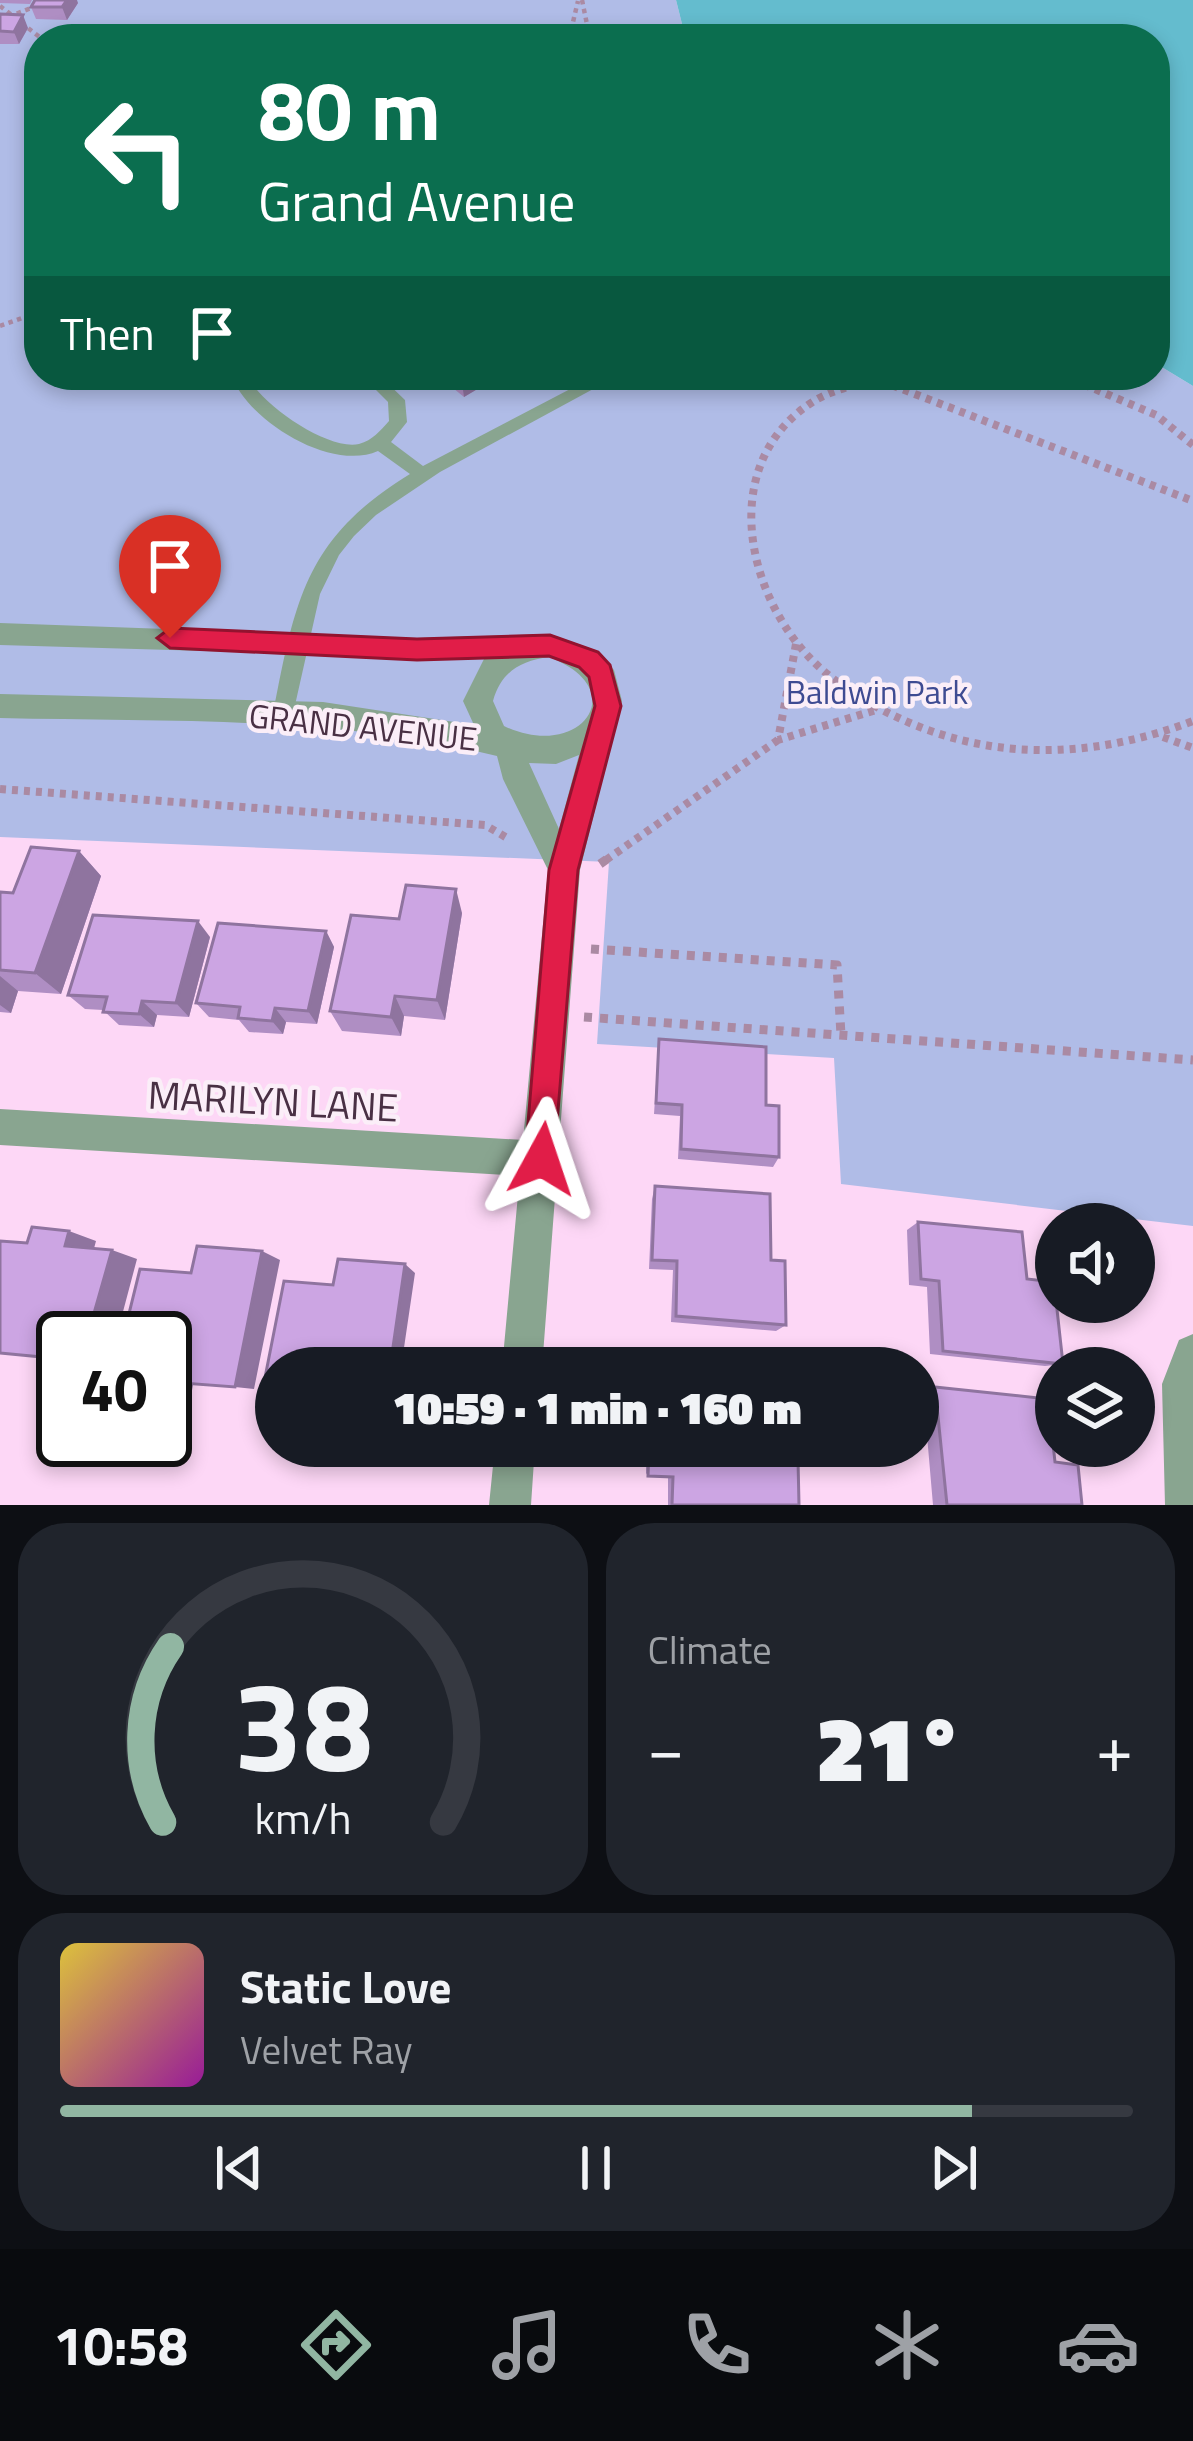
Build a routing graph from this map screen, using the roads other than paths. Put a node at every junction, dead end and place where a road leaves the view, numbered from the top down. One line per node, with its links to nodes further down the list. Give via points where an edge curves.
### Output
1 (246, 390): 4 (lane, via 317,447 348,452)
2 (385, 390): 4 (lane, via 399,411)
3 (583, 390): 5 (lane)
4 (379, 442): 5 (lane)
5 (424, 476): 7 (lane, via 346,532 312,590)
6 (0, 634): 7 (street)
7 (297, 641): 8 (street); 11 (lane)
8 (529, 647): 10 (street, via 550,645 589,659); 12 (street, GRAND AVENUE, via 493,666 478,701 482,719)
9 (0, 706): 11 (street, GRAND AVENUE)
10 (608, 706): 12 (street, GRAND AVENUE, via 602,723 571,748); 13 (street)
11 (284, 714): 12 (street, GRAND AVENUE, via 464,733)
12 (508, 746): 13 (street, GRAND AVENUE)
13 (564, 870): 15 (street)
14 (0, 1127): 15 (street, MARILYN LANE)
15 (542, 1159): 16 (street)
16 (524, 1347)
17 (1193, 1354): 20 (street, via 1182,1384)
18 (513, 1467): 19 (street)
19 (510, 1505)
20 (1186, 1505)

